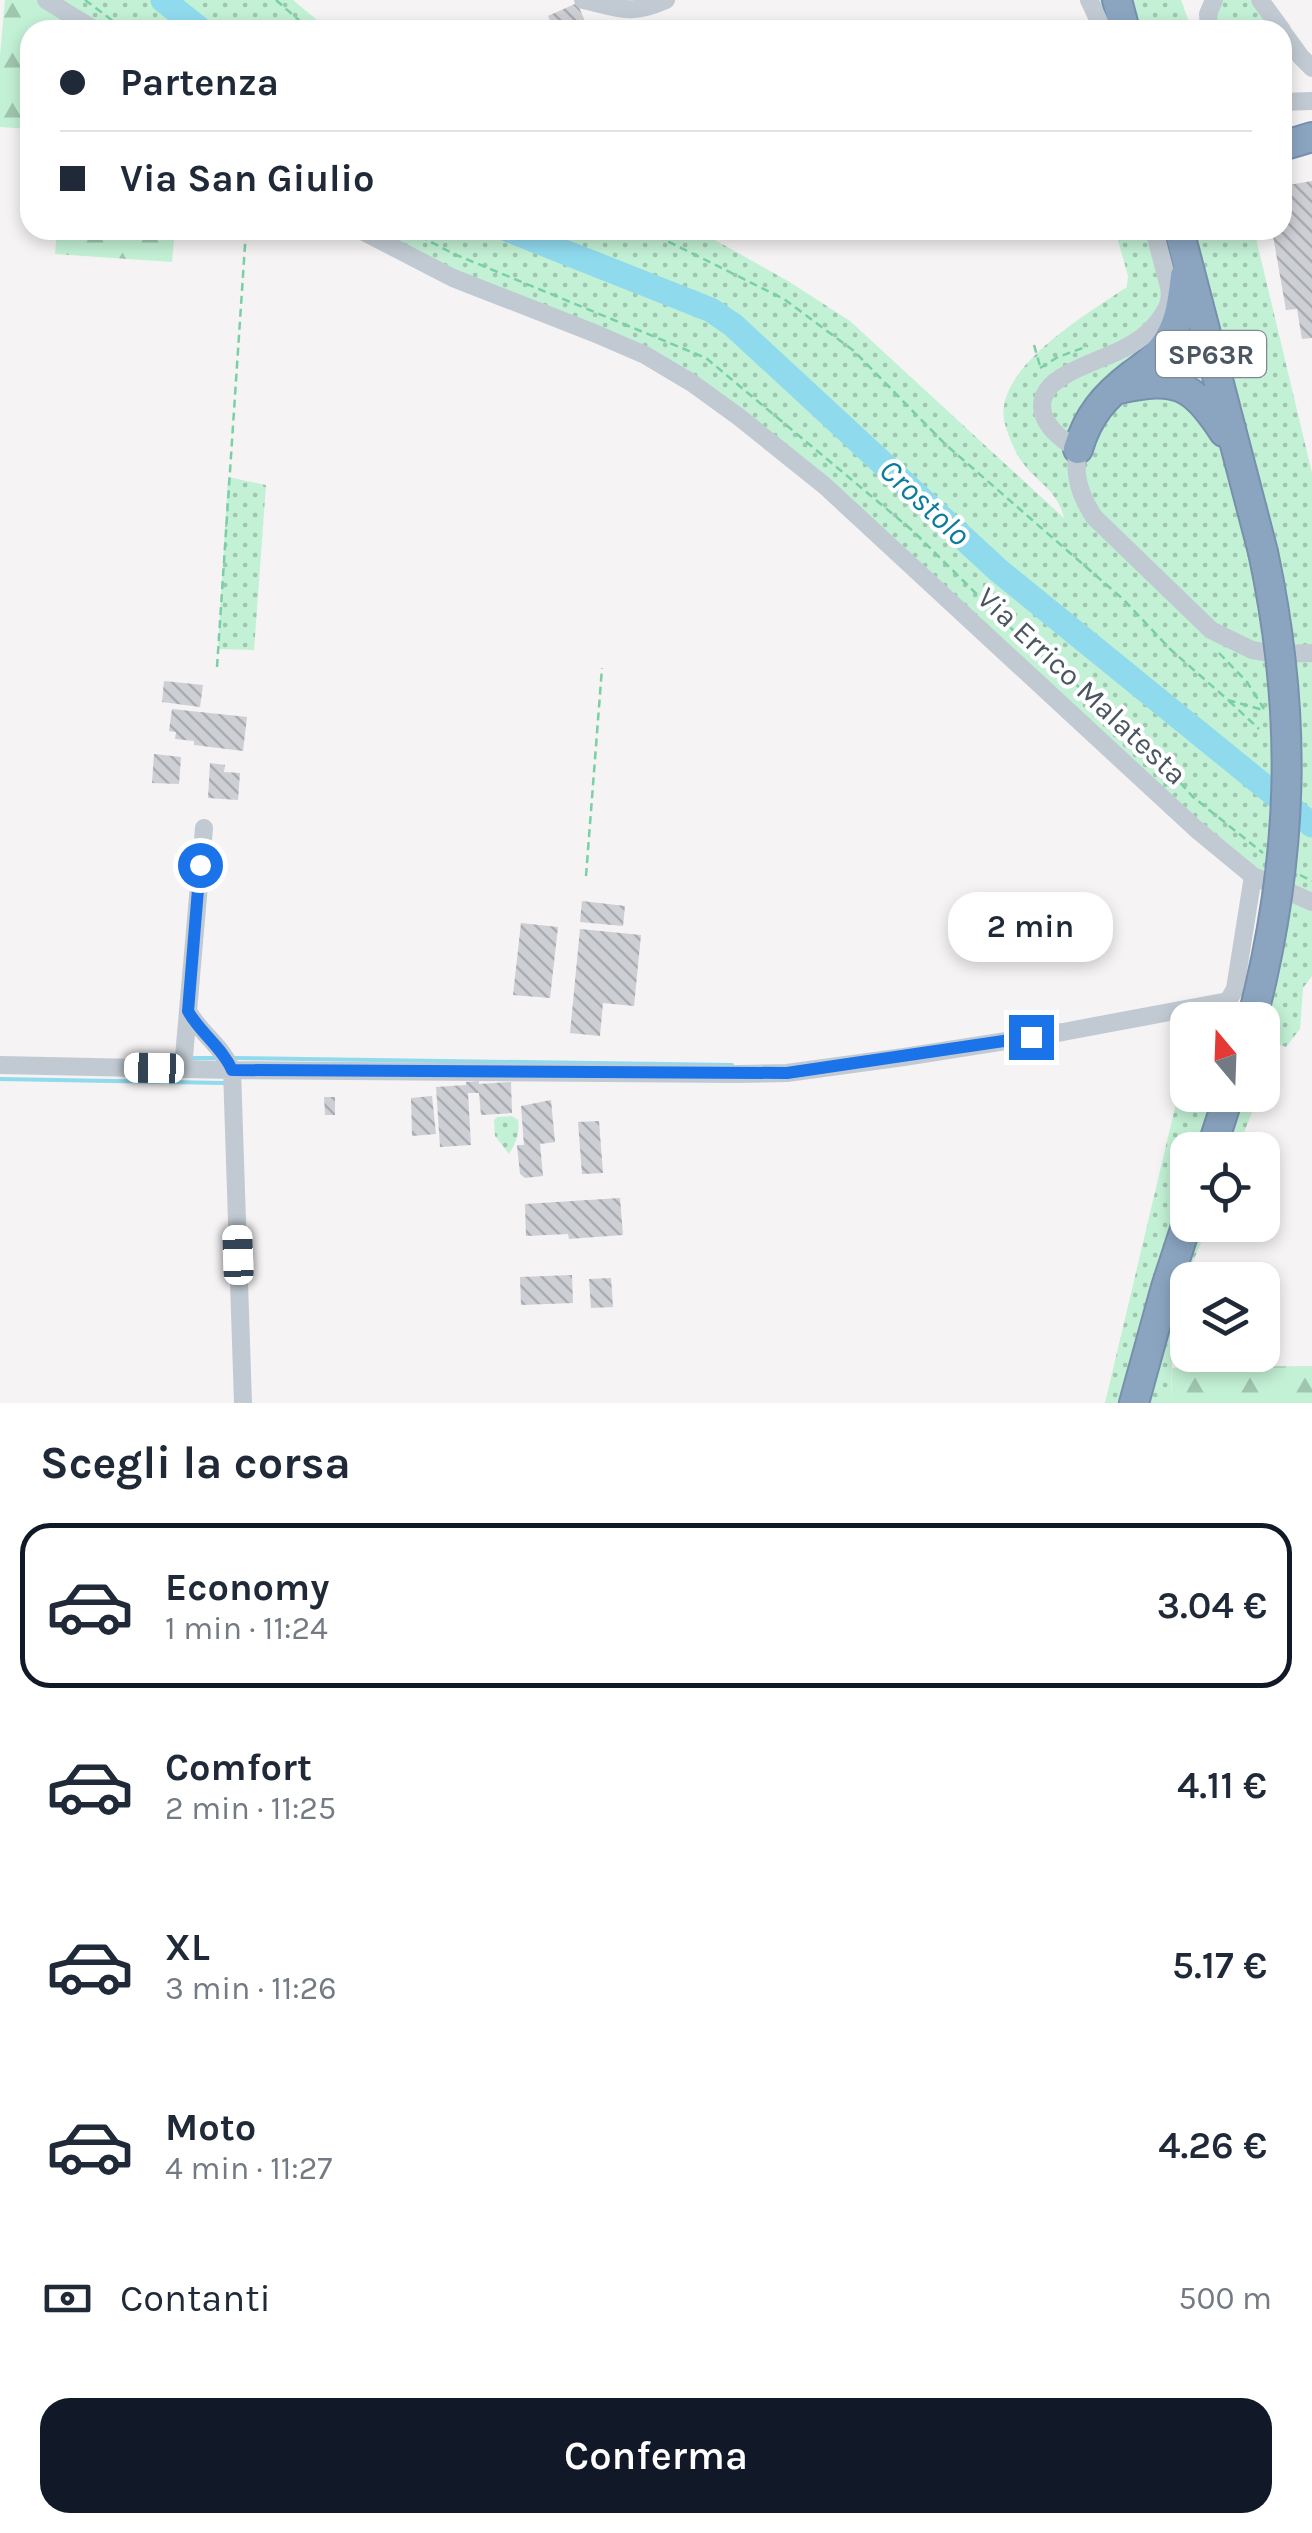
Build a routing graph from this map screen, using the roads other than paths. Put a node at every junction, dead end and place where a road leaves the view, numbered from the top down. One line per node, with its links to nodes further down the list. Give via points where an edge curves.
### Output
1 (46, 0): 4 (street)
2 (583, 0): 3 (street, via 634,11)
3 (666, 0)
4 (79, 20)
5 (1292, 45): 6 (street)
6 (1312, 68)
7 (379, 240): 17 (street, Via Errico Malatesta, via 453,278 628,348 739,416 825,486)
8 (1157, 240): 13 (street, via 1168,307 1133,346 1060,378 1045,397 1046,423)
9 (1182, 240): 11 (highway, SP63R)
10 (1189, 240): 11 (highway)
11 (1186, 258): 12 (highway, via 1179,318 1168,340); 14 (highway, SP63R)
12 (1113, 390): 13 (highway, via 1095,410); 14 (highway, via 1160,382 1188,390)
13 (1078, 448): 15 (street, via 1077,482 1094,517 1211,630 1259,652)
14 (1236, 450): 19 (highway, SP63R, bridge, via 1263,552 1285,688 1286,828)
15 (1312, 654)
16 (204, 828): 20 (street)
17 (1252, 876): 18 (street, Via Errico Malatesta); 23 (street, via 1235,989 1221,1004 787,1073)
18 (1312, 902)
19 (1256, 1002)
20 (188, 1011): 22 (street); 23 (street)
21 (0, 1065): 22 (street)
22 (183, 1068): 23 (street)
23 (232, 1070): 25 (street)
24 (1181, 1242): 26 (highway)
25 (243, 1403)
26 (1134, 1403)

